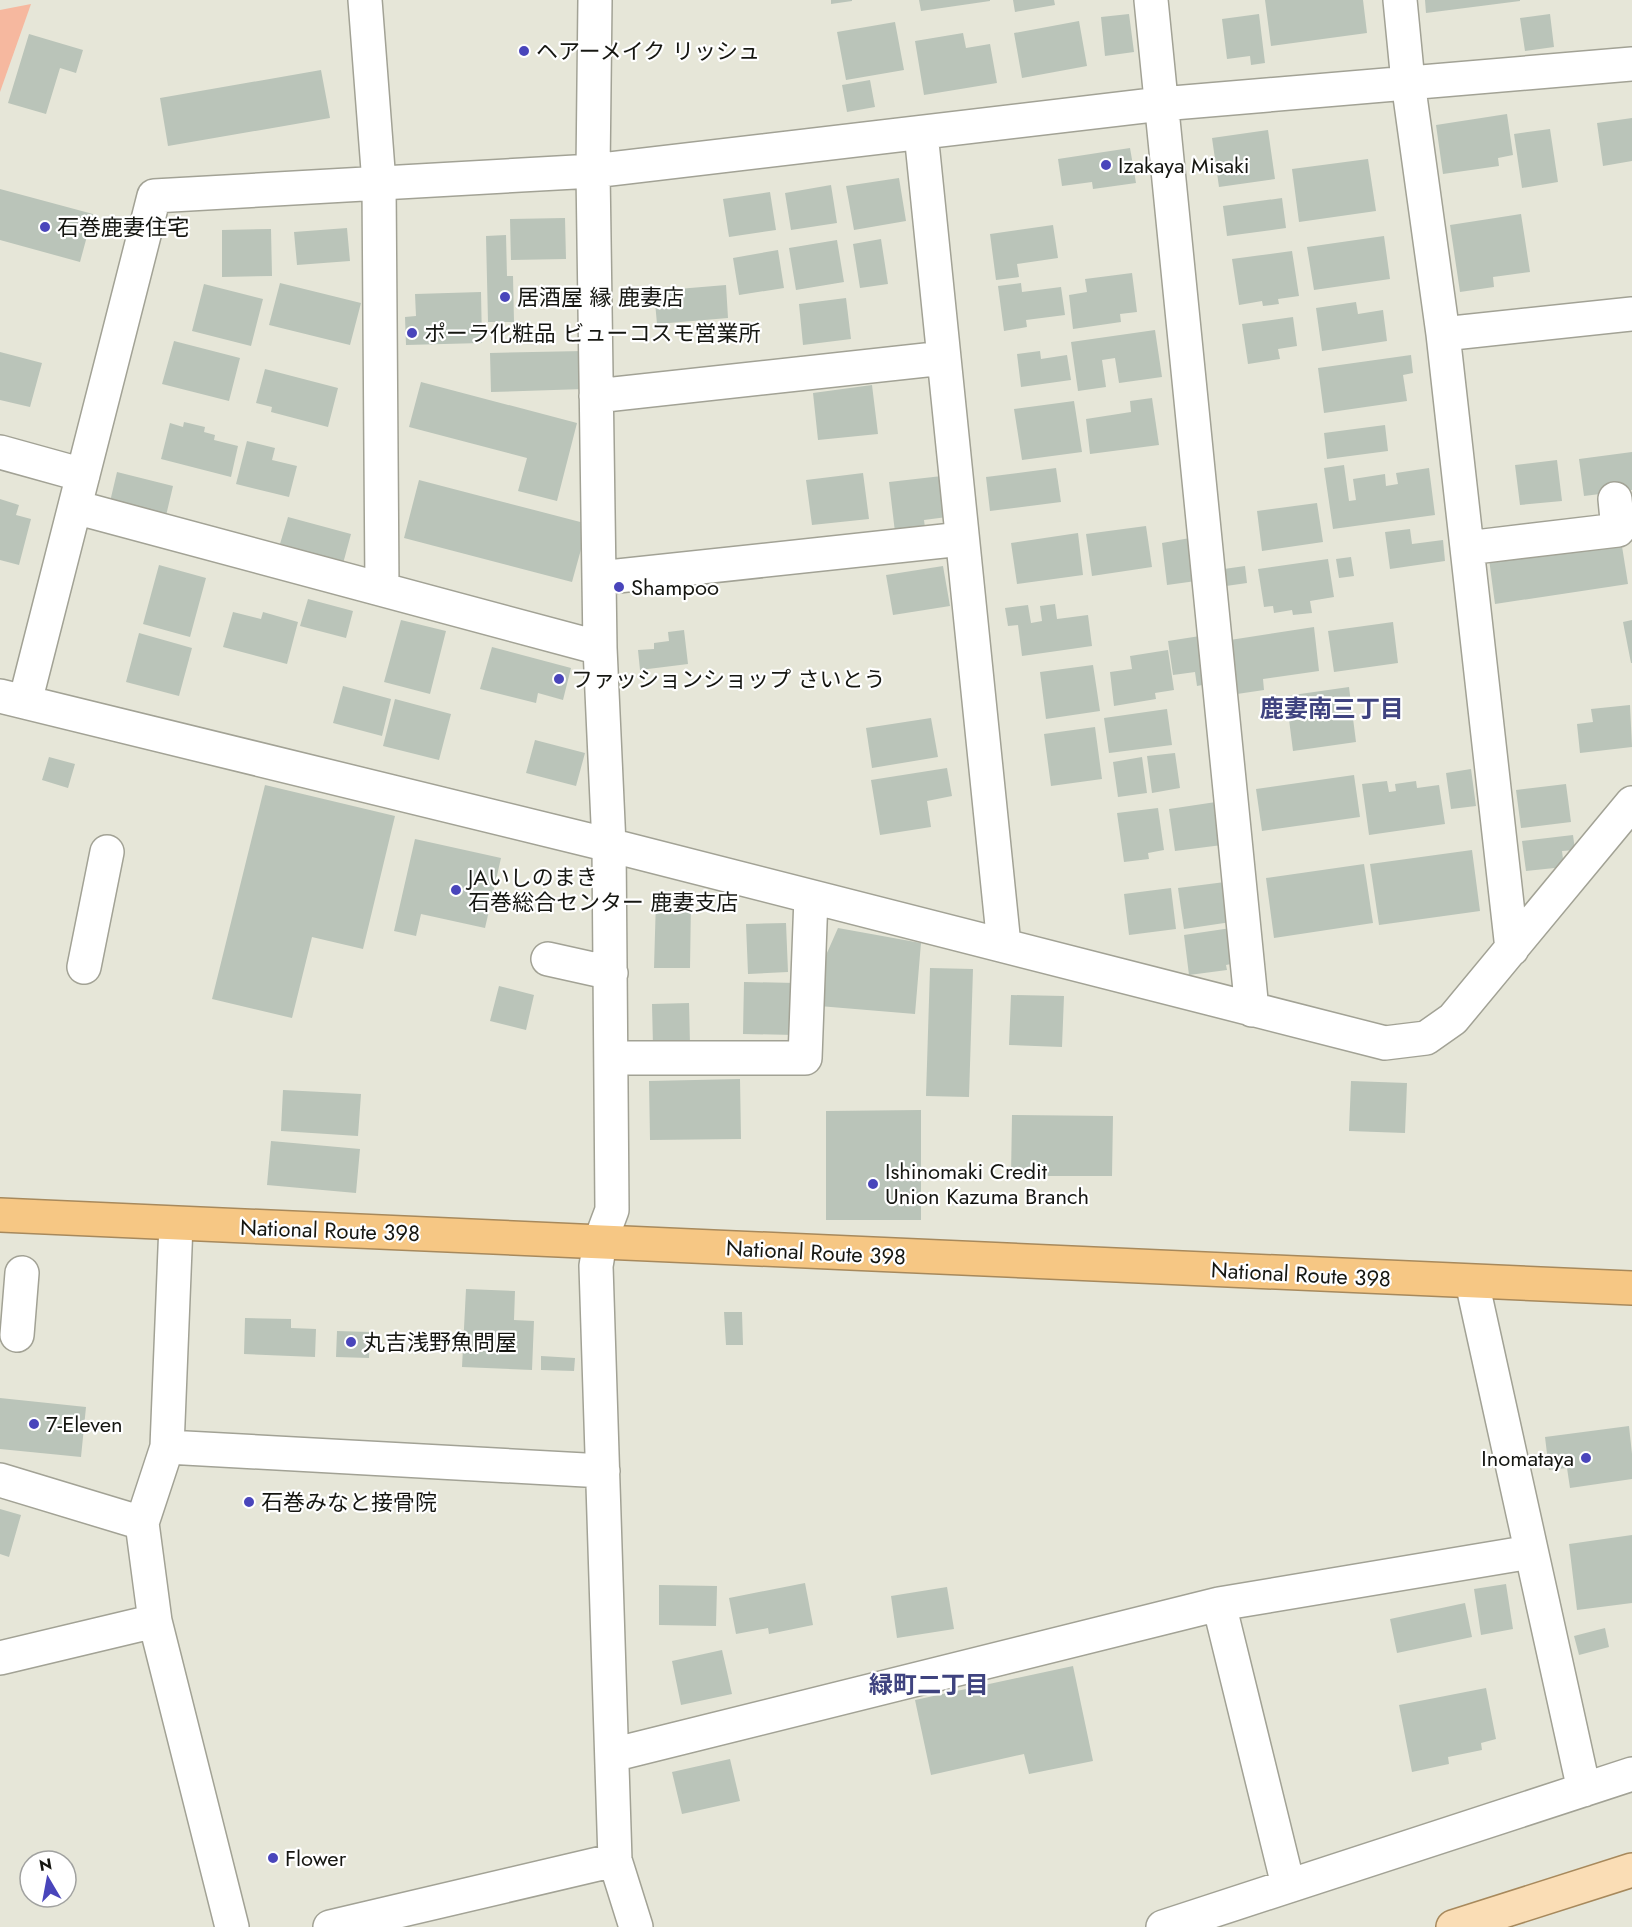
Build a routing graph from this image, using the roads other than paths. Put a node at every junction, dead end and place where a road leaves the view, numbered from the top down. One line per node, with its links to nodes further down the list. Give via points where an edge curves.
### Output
1 (365, 0): 10 (street)
2 (595, 0): 9 (street)
3 (1151, 0): 7 (street)
4 (1400, 0): 6 (street)
5 (1632, 64): 6 (street)
6 (1408, 82): 7 (street); 12 (street)
7 (1161, 104): 8 (street); 34 (street)
8 (921, 133): 9 (street); 13 (street)
9 (593, 171): 10 (street); 14 (street)
10 (379, 183): 16 (street, via 154,196); 22 (street)
11 (1632, 314): 12 (street)
12 (1443, 334): 20 (street)
13 (944, 358): 14 (street); 19 (street)
14 (596, 396): 21 (street)
15 (0, 452): 16 (street)
16 (83, 475): 18 (street)
17 (1615, 499): 20 (street, via 1618,530)
18 (75, 507): 22 (street); 24 (street)
19 (962, 539): 21 (street); 29 (street)
20 (1467, 548): 30 (street)
21 (599, 578): 23 (street)
22 (382, 588): 23 (street)
23 (600, 648): 26 (street)
24 (12, 699): 26 (street)
25 (1632, 803): 30 (street)
26 (609, 845): 28 (street); 33 (street)
27 (107, 852): 32 (street)
28 (811, 897): 29 (street); 35 (street, via 805,1058)
29 (1004, 945): 34 (street)
30 (1512, 949): 34 (street, via 1453,1019 1426,1038 1384,1043)
31 (548, 958): 33 (street)
32 (84, 966)
33 (611, 973): 35 (street)
34 (1252, 1010)
35 (611, 1058): 38 (street, via 612,1210)
36 (0, 1215): 37 (highway, National Route 398)
37 (176, 1224): 38 (highway, National Route 398); 43 (street)
38 (600, 1242): 40 (highway, National Route 398); 44 (street, via 596,1266)
39 (22, 1273): 42 (street)
40 (1472, 1282): 41 (highway, National Route 398); 47 (street)
41 (1632, 1288)
42 (16, 1335)
43 (167, 1448): 44 (street); 46 (street)
44 (603, 1472): 51 (street)
45 (0, 1480): 46 (street)
46 (142, 1523): 49 (street)
47 (1531, 1552): 48 (street); 53 (street)
48 (1219, 1604): 51 (street); 56 (street)
49 (155, 1621): 50 (street); 57 (street)
50 (0, 1658)
51 (612, 1755): 54 (street)
52 (1632, 1774): 53 (street)
53 (1584, 1790): 56 (street)
54 (615, 1860): 58 (street); 59 (street)
55 (1632, 1870): 61 (main road)
56 (1288, 1885): 60 (street)
57 (232, 1927)
58 (330, 1927)
59 (636, 1927)
60 (1163, 1927)
61 (1453, 1927)

